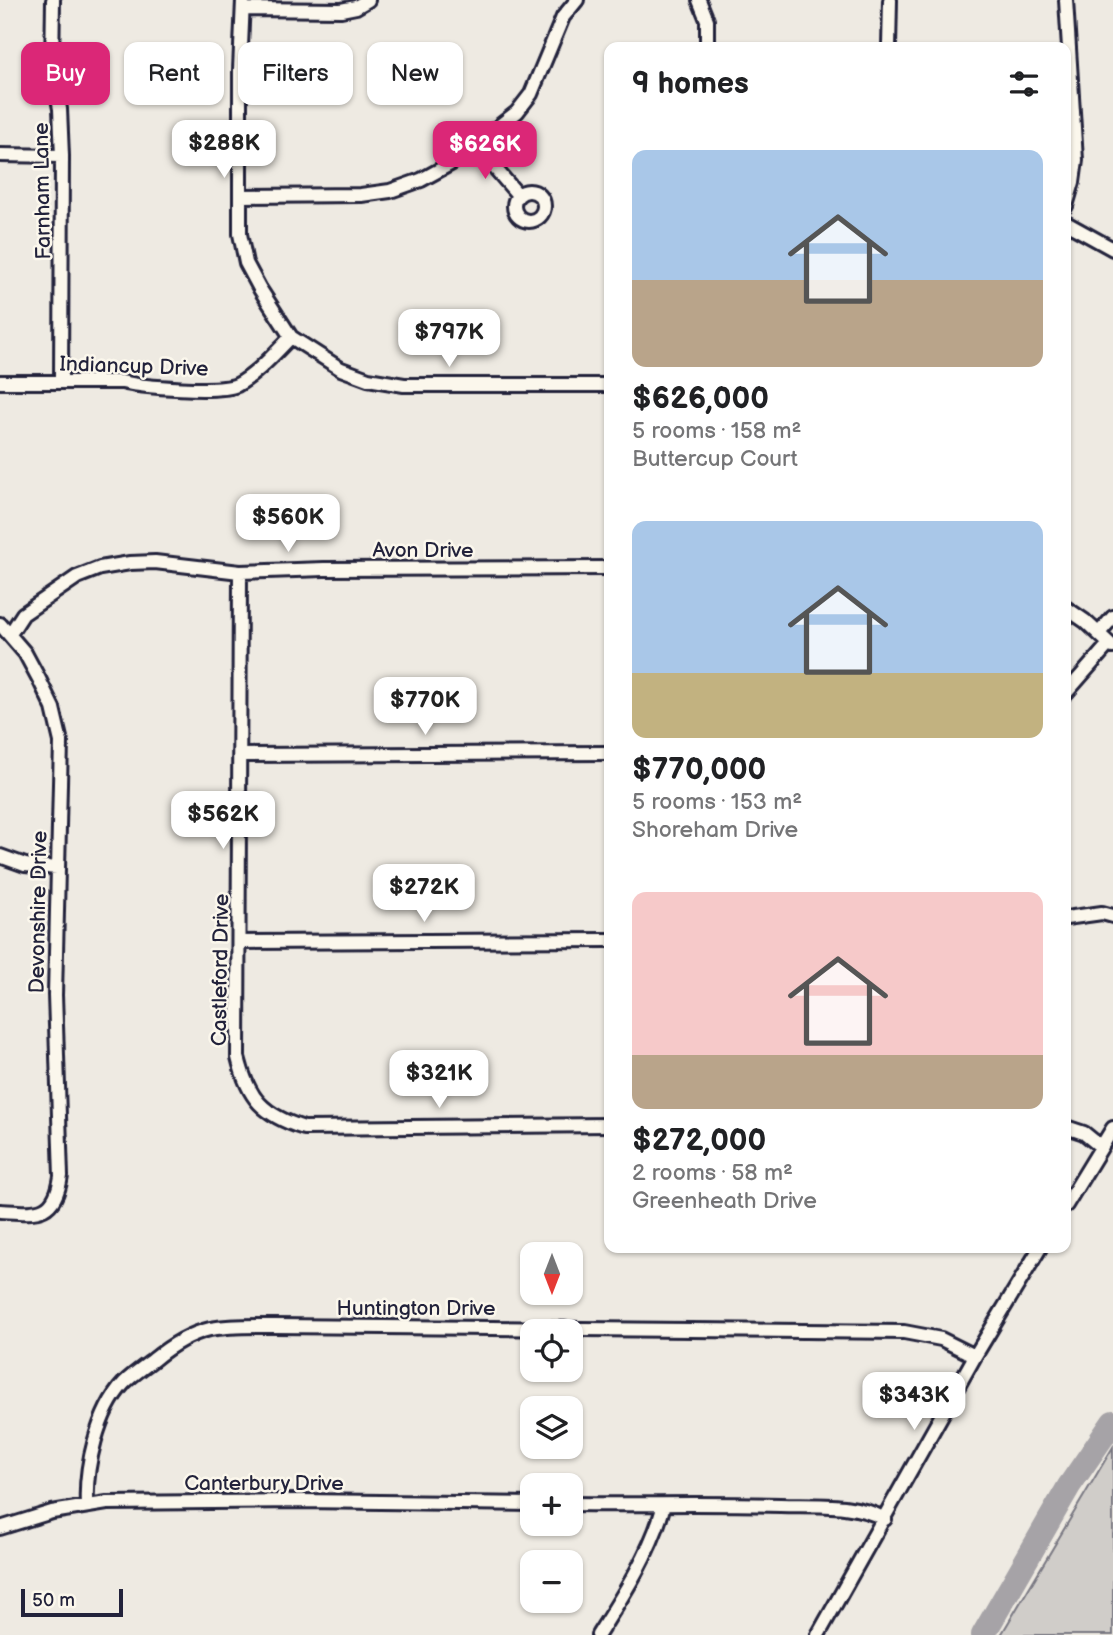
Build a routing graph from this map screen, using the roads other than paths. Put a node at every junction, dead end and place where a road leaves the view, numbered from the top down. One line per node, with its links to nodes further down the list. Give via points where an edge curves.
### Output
1 (53, 0): 14 (street, Farnham Lane, via 52,67)
2 (368, 0): 7 (street, via 341,10)
3 (577, 0): 12 (street, via 563,18 531,94)
4 (699, 0): 8 (street, via 707,20)
5 (890, 0): 9 (street)
6 (1066, 0): 10 (street)
7 (243, 4): 16 (street)
8 (707, 42)
9 (890, 42)
10 (1069, 42)
11 (1071, 80): 15 (street, via 1076,160)
12 (476, 146): 16 (street, via 421,180 390,191); 17 (street)
13 (0, 155): 14 (street)
14 (62, 156): 22 (street, Farnham Lane)
15 (1071, 189)
16 (240, 195): 20 (street, via 246,263)
17 (519, 195)
18 (1071, 226): 19 (street)
19 (1113, 249)
20 (291, 337): 22 (street, Indiancup Drive, via 241,382 224,388); 23 (street, via 341,369 380,381 449,386)
21 (0, 382): 22 (street, Indiancup Drive)
22 (61, 382)
23 (604, 385)
24 (604, 568): 25 (street, Avon Drive)
25 (240, 572): 30 (street, Avon Drive, via 155,562 100,568 40,600); 34 (street, Castleford Drive)
26 (1071, 612): 29 (street)
27 (1113, 617): 29 (street)
28 (0, 624): 30 (street, Devonshire Drive)
29 (1099, 633): 31 (street)
30 (10, 634): 36 (street, Devonshire Drive, via 40,679 61,742)
31 (1111, 646): 32 (street)
32 (1071, 688)
33 (604, 753): 34 (street)
34 (241, 755): 40 (street, Castleford Drive)
35 (0, 856): 36 (street, via 25,865)
36 (57, 868): 46 (street, Devonshire Drive, via 59,1191 44,1210)
37 (1113, 916): 38 (street)
38 (1071, 917)
39 (604, 940): 40 (street)
40 (240, 942): 41 (street, Castleford Drive, via 238,1057 243,1079 252,1097 283,1121 304,1128)
41 (604, 1125)
42 (1113, 1128): 44 (street)
43 (1071, 1129): 44 (street)
44 (1100, 1146): 45 (street)
45 (1071, 1196)
46 (0, 1212)
47 (1037, 1253): 48 (street)
48 (975, 1356): 51 (street, Huntington Drive, via 941,1339 904,1332 212,1329 168,1348 123,1384 94,1445 86,1483); 53 (street)
49 (520, 1504): 51 (street, Canterbury Drive)
50 (583, 1504): 52 (street)
51 (87, 1505): 54 (street, Canterbury Drive)
52 (664, 1505): 53 (street, via 857,1508); 55 (street, via 645,1557)
53 (885, 1519): 56 (street)
54 (0, 1528)
55 (598, 1635)
56 (818, 1635)

